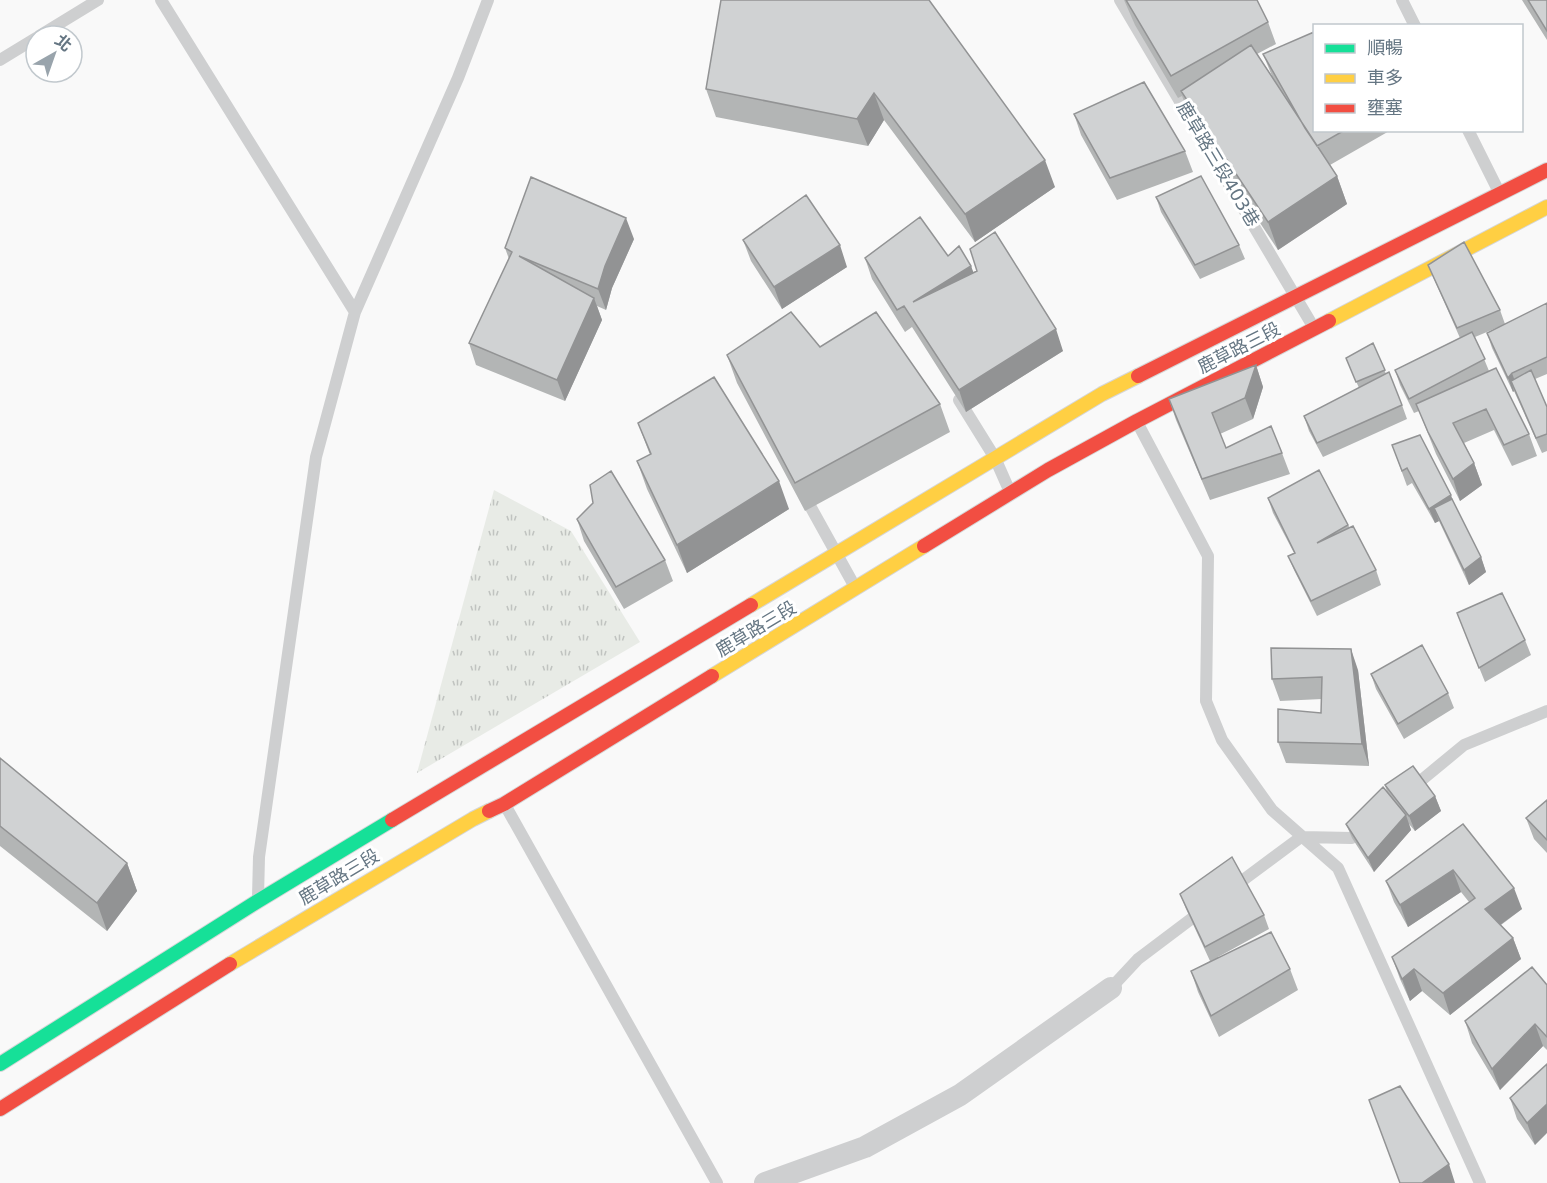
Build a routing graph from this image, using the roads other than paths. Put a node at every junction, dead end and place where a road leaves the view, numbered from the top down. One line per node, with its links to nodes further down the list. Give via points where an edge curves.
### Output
1 (98, 0): 6 (lane)
2 (161, 0): 15 (lane)
3 (488, 0): 15 (lane)
4 (1120, 0): 14 (lane, 鹿草路三段403巷)
5 (1402, 0): 7 (lane)
6 (59, 24)
7 (1414, 24)
8 (24, 45): 9 (lane)
9 (0, 60)
10 (1469, 132): 12 (lane)
11 (1547, 171): 12 (main road, 鹿草路三段)
12 (1500, 195): 14 (main road, 鹿草路三段)
13 (1547, 207): 16 (main road, 鹿草路三段)
14 (1296, 297): 16 (lane, 鹿草路三段403巷); 19 (main road, 鹿草路三段, via 1102,394)
15 (356, 312): 29 (lane, via 316,457 259,857)
16 (1314, 329): 18 (main road, 鹿草路三段)
17 (955, 393): 19 (lane)
18 (1137, 421): 21 (main road, 鹿草路三段); 28 (lane, via 1208,556 1206,701 1222,740 1272,810)
19 (995, 458): 21 (lane); 22 (main road, 鹿草路三段)
20 (795, 480): 22 (lane)
21 (1011, 493): 23 (main road, 鹿草路三段)
22 (837, 553): 23 (lane); 29 (main road, 鹿草路三段)
23 (856, 588): 26 (main road, 鹿草路三段)
24 (1547, 711): 25 (lane, via 1464,745)
25 (1404, 795)
26 (504, 804): 32 (main road, 鹿草路三段, via 269,939); 33 (lane)
27 (1378, 817): 28 (lane, via 1352,838)
28 (1301, 837): 30 (lane, via 1138,959); 35 (lane, via 1338,868)
29 (258, 901): 31 (main road, 鹿草路三段)
30 (1111, 988): 34 (street, via 960,1095 865,1147)
31 (0, 1064)
32 (0, 1109)
33 (717, 1183)
34 (765, 1183)
35 (1480, 1183)

